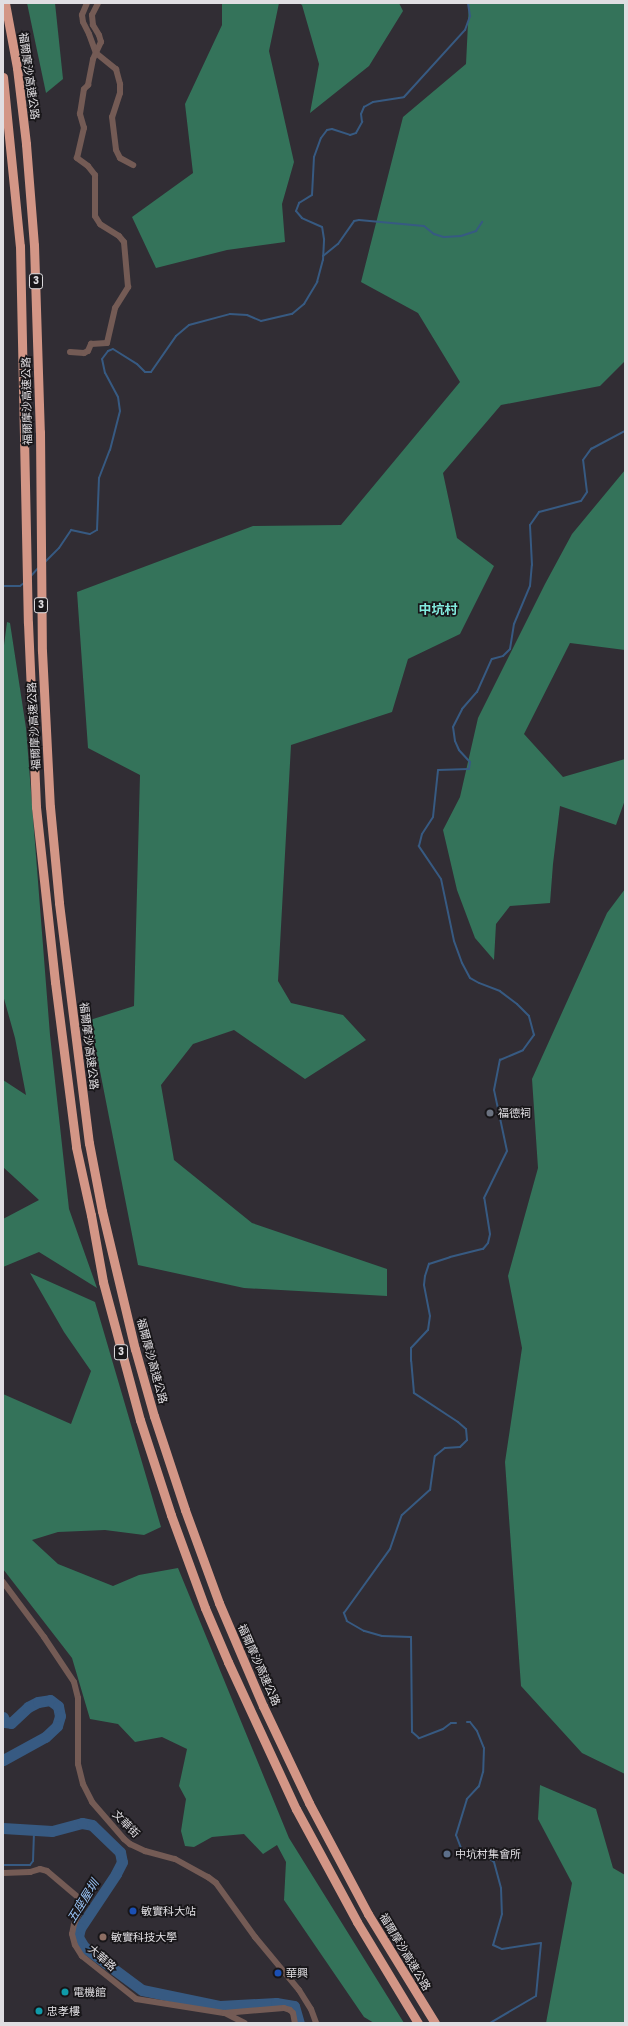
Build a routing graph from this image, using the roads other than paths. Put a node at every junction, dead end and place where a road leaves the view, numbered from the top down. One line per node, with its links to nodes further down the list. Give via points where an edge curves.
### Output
1 (5, 3): 15 (highway, 福爾摩沙高速公路 / 3, via 17,68 34,245 40,432 42,651 50,807 59,903 89,1143 115,1270 135,1349 185,1510 219,1603 263,1706 309,1803 368,1914)
2 (87, 3): 4 (street, via 82,22 90,34)
3 (98, 3): 4 (street, via 92,15 101,42)
4 (96, 53): 6 (street, via 116,69 120,93 112,116 116,150 120,158); 7 (street, via 88,84 84,89 80,114 84,128 77,158 95,175 95,216 100,224 124,242 128,287 115,308 107,343 91,344 84,353)
5 (3, 77): 14 (highway, 福爾摩沙高速公路 / 3, via 20,246 28,623 36,807 76,1147 103,1282 140,1420 182,1544 205,1608 250,1714 296,1809 357,1922)
6 (133, 165)
7 (70, 352)
8 (3, 1582): 13 (street, 文華街, via 74,1682 78,1698 78,1764 83,1784 92,1802 130,1844 182,1862 216,1883 255,1937 299,1990)
9 (3, 1873): 10 (street, 大華路, via 30,1872 40,1868 80,1899 82,1907 72,1934 75,1945 82,1956 136,1999)
10 (224, 2013): 11 (street, 大華路); 12 (street, 大華路, via 284,2008 293,2013)
11 (245, 2023)
12 (295, 2023)
13 (316, 2023)
14 (418, 2023)
15 (435, 2023)

